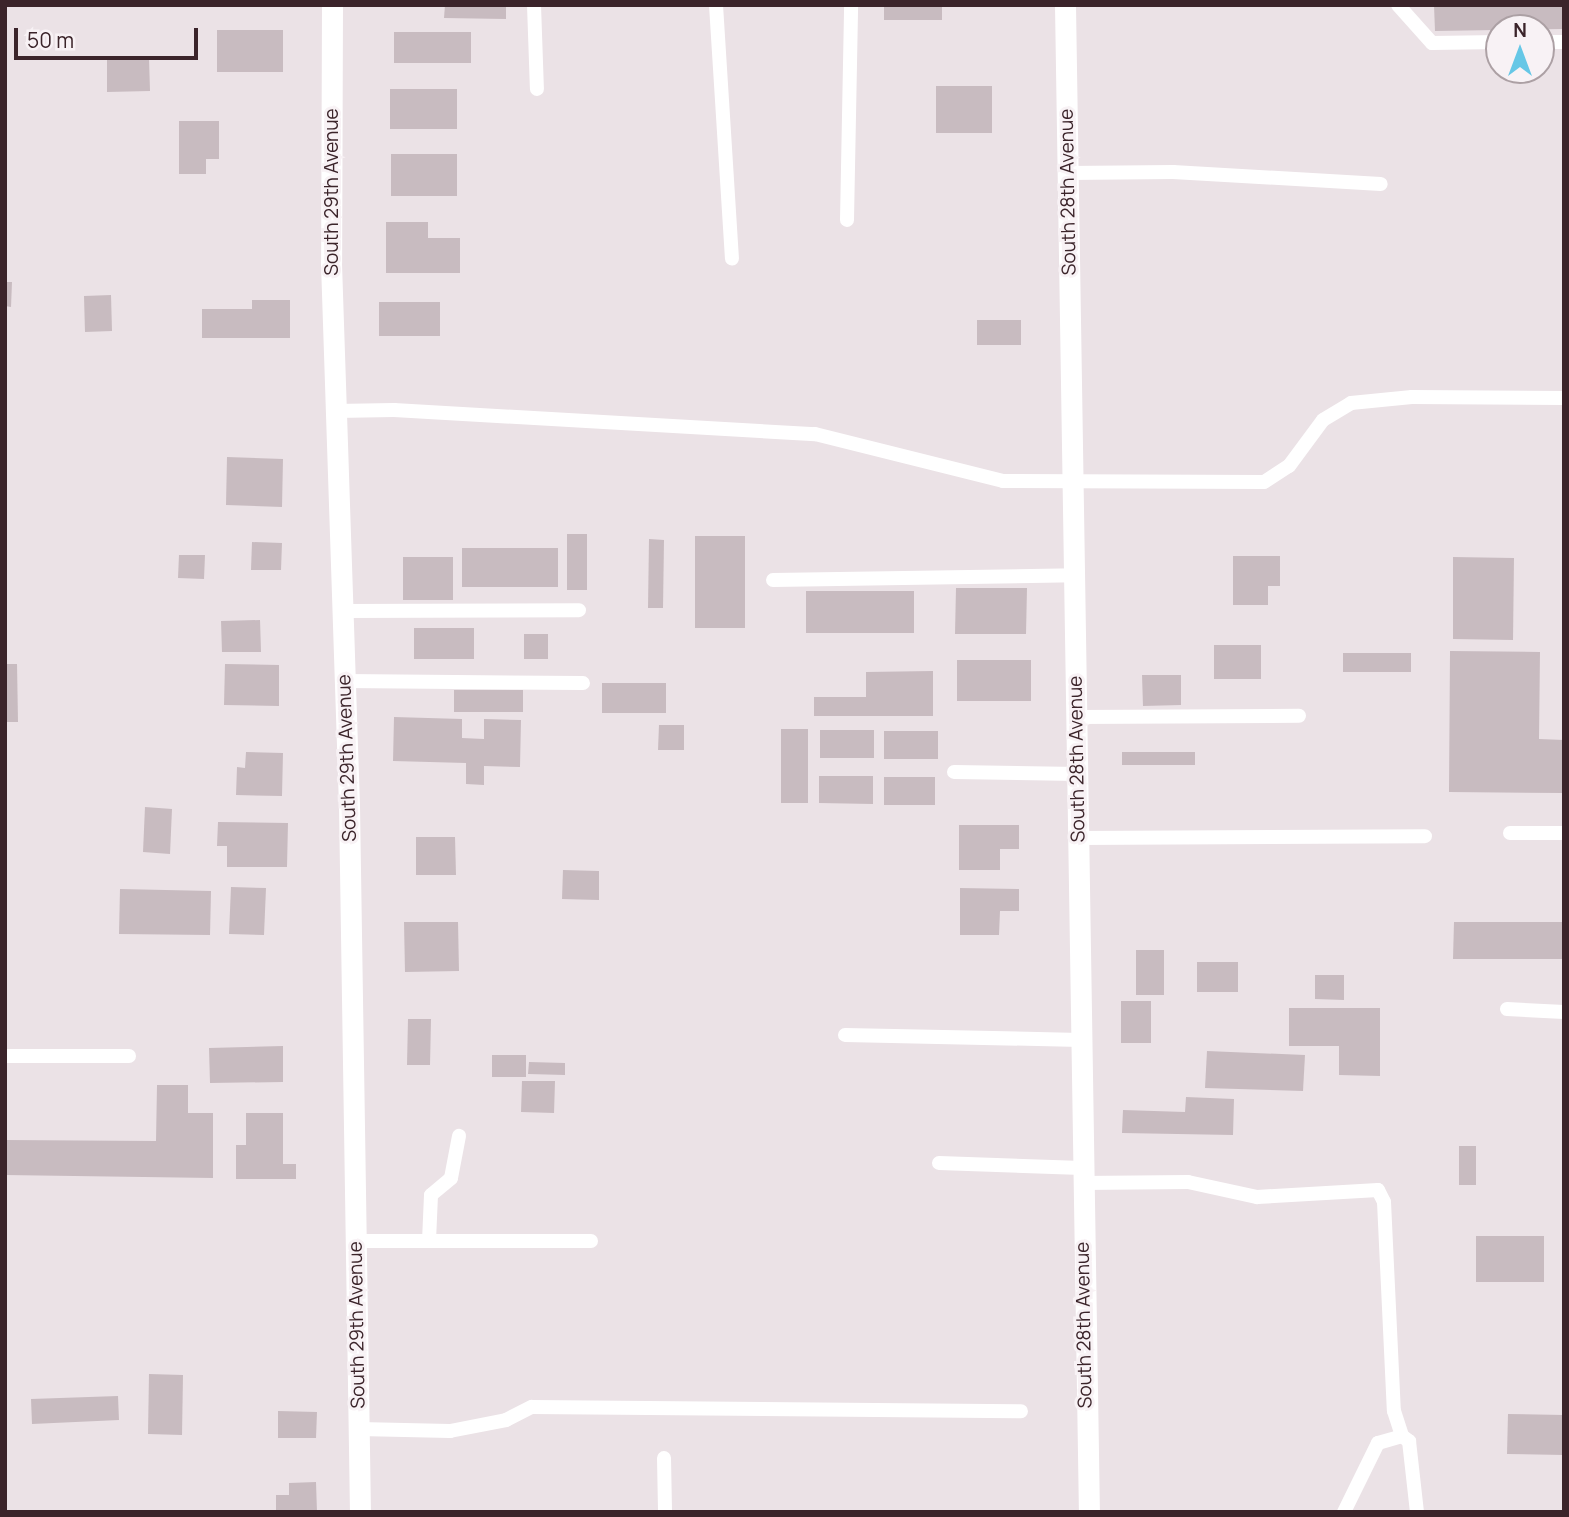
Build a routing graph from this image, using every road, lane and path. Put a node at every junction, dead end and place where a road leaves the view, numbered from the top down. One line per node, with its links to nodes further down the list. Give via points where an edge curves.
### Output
1 (332, 5): 14 (street, South 29th Avenue)
2 (534, 5): 8 (lane)
3 (716, 5): 12 (lane)
4 (851, 5): 11 (lane)
5 (1065, 5): 9 (street, South 28th Avenue)
6 (1398, 5): 7 (lane, via 1432,43)
7 (1485, 42)
8 (537, 89)
9 (1068, 173): 10 (lane, via 1173,172); 15 (street, South 28th Avenue)
10 (1381, 184)
11 (847, 220)
12 (732, 258)
13 (1564, 398): 15 (lane, via 1412,397 1351,403 1323,419 1289,466 1264,482)
14 (336, 411): 15 (lane, via 394,410 815,434 1003,481); 19 (street, South 29th Avenue)
15 (1073, 482): 16 (street, South 28th Avenue)
16 (1074, 575): 17 (lane); 23 (street, South 28th Avenue)
17 (773, 580)
18 (579, 610): 19 (lane)
19 (343, 611): 20 (street, South 29th Avenue)
20 (345, 681): 21 (lane); 39 (street, South 29th Avenue)
21 (583, 683)
22 (1299, 716): 23 (lane)
23 (1077, 717): 25 (street, South 28th Avenue)
24 (954, 772): 25 (lane)
25 (1078, 774): 29 (street, South 28th Avenue)
26 (1510, 833): 27 (lane)
27 (1564, 833)
28 (1425, 836): 29 (lane)
29 (1078, 838): 33 (street, South 28th Avenue)
30 (1507, 1009): 31 (lane)
31 (1564, 1012)
32 (845, 1035): 33 (lane)
33 (1081, 1040): 38 (street, South 28th Avenue)
34 (5, 1056): 35 (lane)
35 (130, 1056)
36 (459, 1136): 40 (lane, via 451,1178 431,1195)
37 (939, 1163): 38 (lane)
38 (1082, 1176): 44 (lane, via 1188,1182 1257,1196 1378,1190 1384,1202 1394,1411); 48 (street, South 28th Avenue)
39 (355, 1241): 40 (lane); 43 (street, South 29th Avenue)
40 (429, 1241): 41 (lane)
41 (592, 1241)
42 (1021, 1411): 43 (lane, via 532,1407 506,1420 450,1431)
43 (359, 1429): 46 (street, South 29th Avenue)
44 (1402, 1436): 49 (lane, via 1378,1443); 50 (lane, via 1409,1441)
45 (664, 1458): 47 (lane)
46 (360, 1512)
47 (665, 1512)
48 (1089, 1512)
49 (1344, 1512)
50 (1417, 1512)

